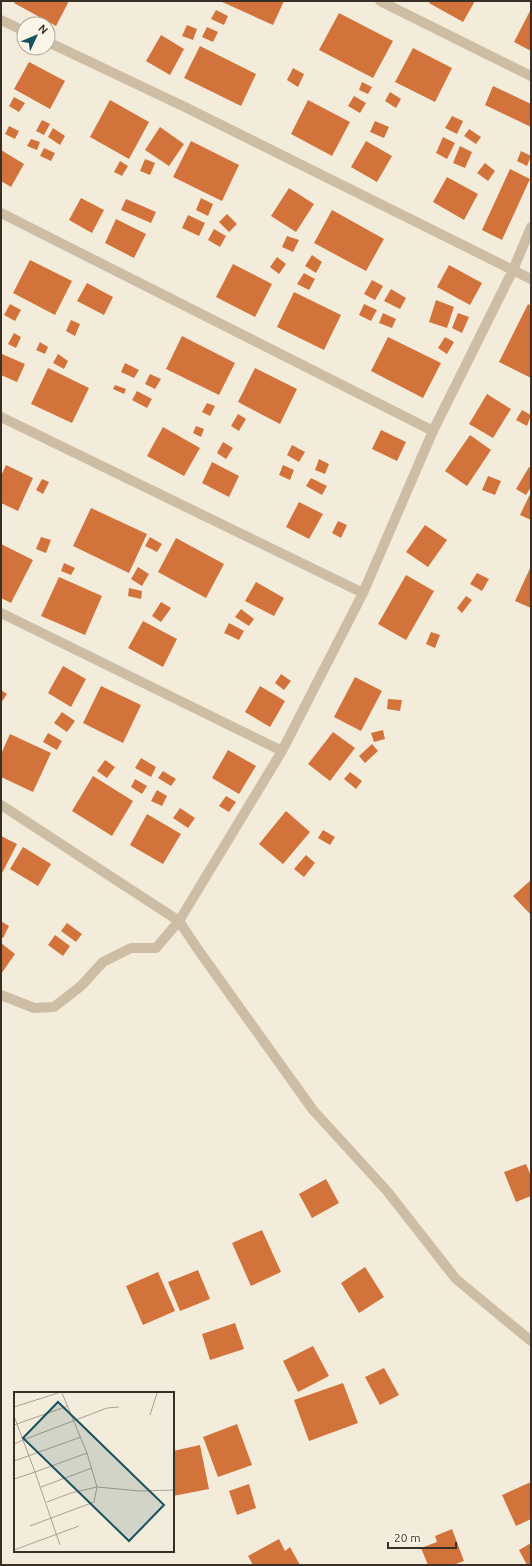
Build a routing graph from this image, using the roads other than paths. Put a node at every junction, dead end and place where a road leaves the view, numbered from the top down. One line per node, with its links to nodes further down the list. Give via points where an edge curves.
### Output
1 (380, 1): 5 (street)
2 (1, 20): 3 (street)
3 (16, 27)
4 (56, 46): 8 (street)
5 (531, 76)
6 (1, 213): 11 (street)
7 (531, 227): 8 (street)
8 (513, 270): 9 (street); 11 (street)
9 (531, 279)
10 (1, 417): 12 (street)
11 (433, 432): 12 (street)
12 (363, 593): 14 (street)
13 (1, 613): 14 (street)
14 (282, 751): 16 (street)
15 (1, 805): 16 (street)
16 (179, 921): 17 (street, via 156,948 131,948 103,962 81,986 54,1007 34,1008); 18 (street, via 313,1110 387,1191 456,1280)
17 (1, 995)
18 (531, 1341)

